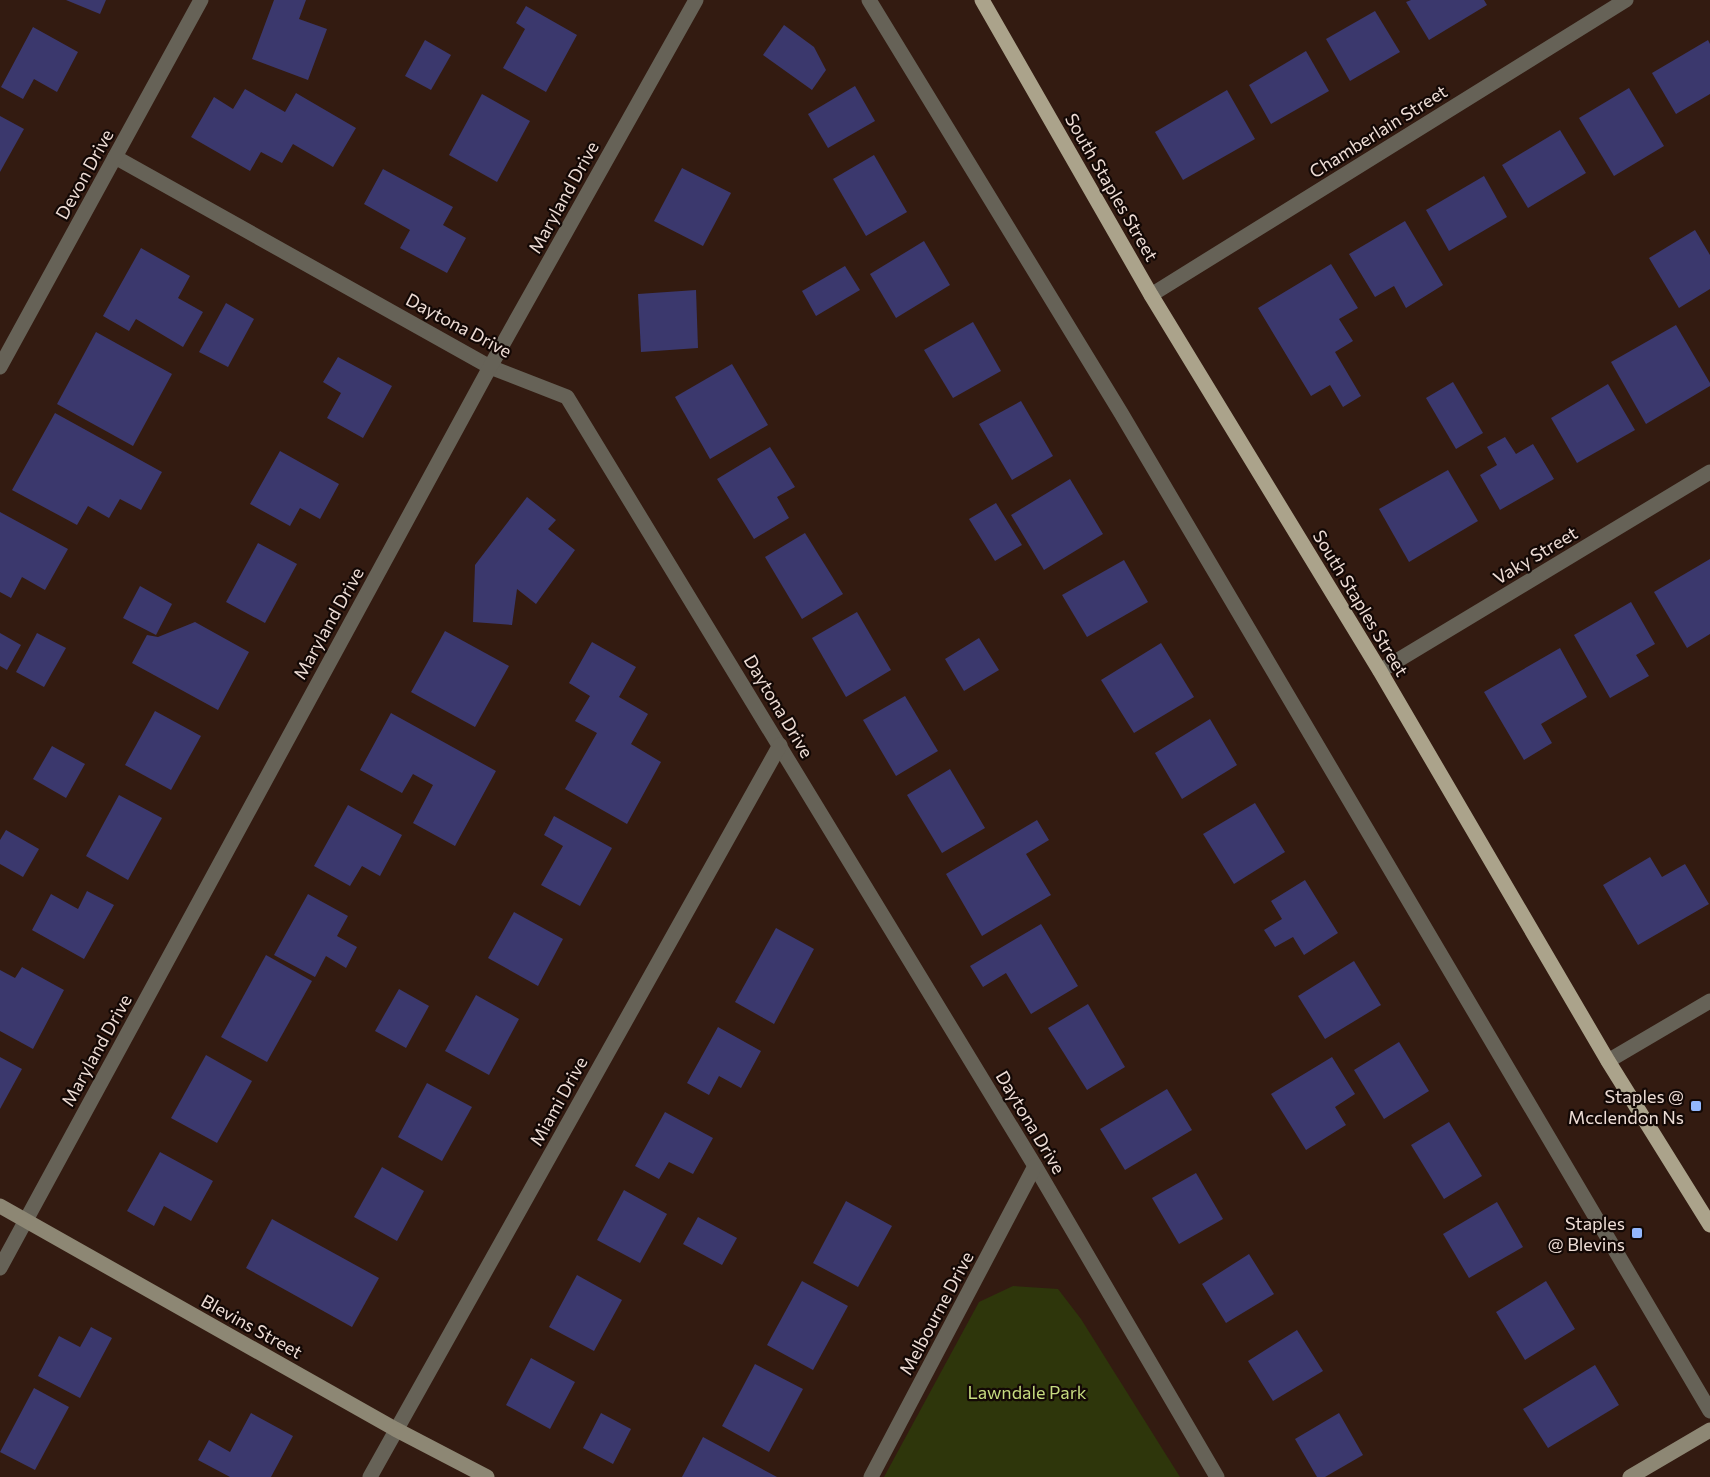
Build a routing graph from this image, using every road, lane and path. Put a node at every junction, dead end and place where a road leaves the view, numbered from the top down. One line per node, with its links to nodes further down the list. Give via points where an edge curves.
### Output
1 (201, 0): 6 (street, Devon Drive)
2 (696, 0): 9 (street, Maryland Drive)
3 (869, 0): 20 (street, via 1121,413)
4 (982, 0): 7 (main road, South Staples Street)
5 (1626, 0): 7 (street, Chamberlain Street)
6 (115, 158): 8 (street, Devon Drive); 9 (street, Daytona Drive)
7 (1151, 295): 11 (main road, South Staples Street)
8 (0, 367)
9 (490, 367): 12 (street, Daytona Drive, via 567,397); 17 (street, Maryland Drive)
10 (1710, 472): 11 (street, Vaky Street)
11 (1380, 671): 14 (main road, South Staples Street)
12 (780, 745): 15 (street, Daytona Drive); 21 (street, Miami Drive)
13 (1710, 1001): 14 (street)
14 (1608, 1061): 18 (main road, South Staples Street)
15 (1035, 1166): 25 (street, Melbourne Drive); 26 (street, Daytona Drive)
16 (0, 1206): 17 (street, Blevins Street)
17 (25, 1220): 19 (street, Maryland Drive); 21 (street, Blevins Street)
18 (1710, 1225)
19 (0, 1268)
20 (1710, 1411)
21 (395, 1430): 23 (street, Miami Drive); 24 (street, Blevins Street)
22 (1710, 1430): 27 (street)
23 (370, 1477)
24 (487, 1477)
25 (871, 1477)
26 (1217, 1477)
27 (1630, 1477)

